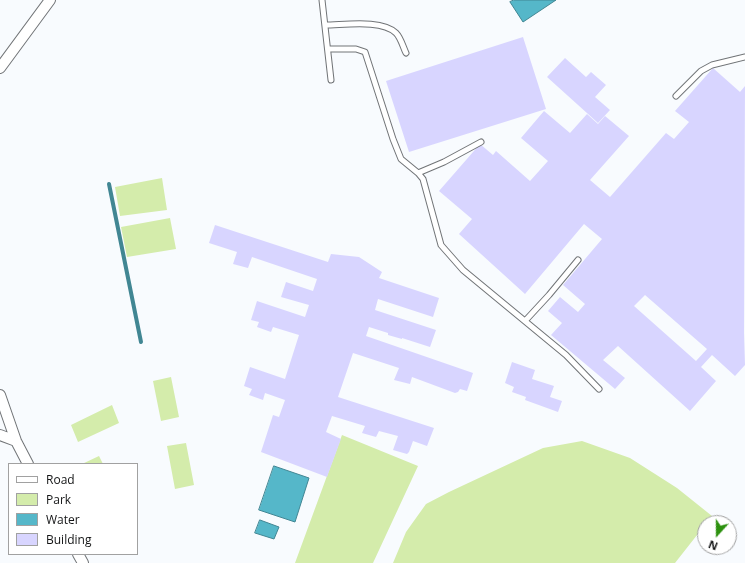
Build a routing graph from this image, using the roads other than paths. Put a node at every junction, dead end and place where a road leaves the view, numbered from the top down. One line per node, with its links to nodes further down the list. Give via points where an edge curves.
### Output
1 (50, 0): 7 (street)
2 (322, 0): 3 (lane)
3 (325, 25): 4 (lane); 5 (lane, via 386,26 396,33)
4 (328, 49): 8 (lane); 11 (lane, via 356,49 365,52 393,139 402,159)
5 (406, 53)
6 (745, 57): 9 (lane, via 712,65 701,71)
7 (0, 68)
8 (331, 80)
9 (676, 96)
10 (481, 142): 11 (lane)
11 (418, 173): 13 (lane, via 423,179 441,245 463,270)
12 (578, 260): 13 (lane)
13 (524, 321): 14 (lane, via 566,356)
14 (599, 389)
15 (0, 395): 17 (street)
16 (0, 435): 17 (street)
17 (16, 441): 18 (street)
18 (27, 463)

